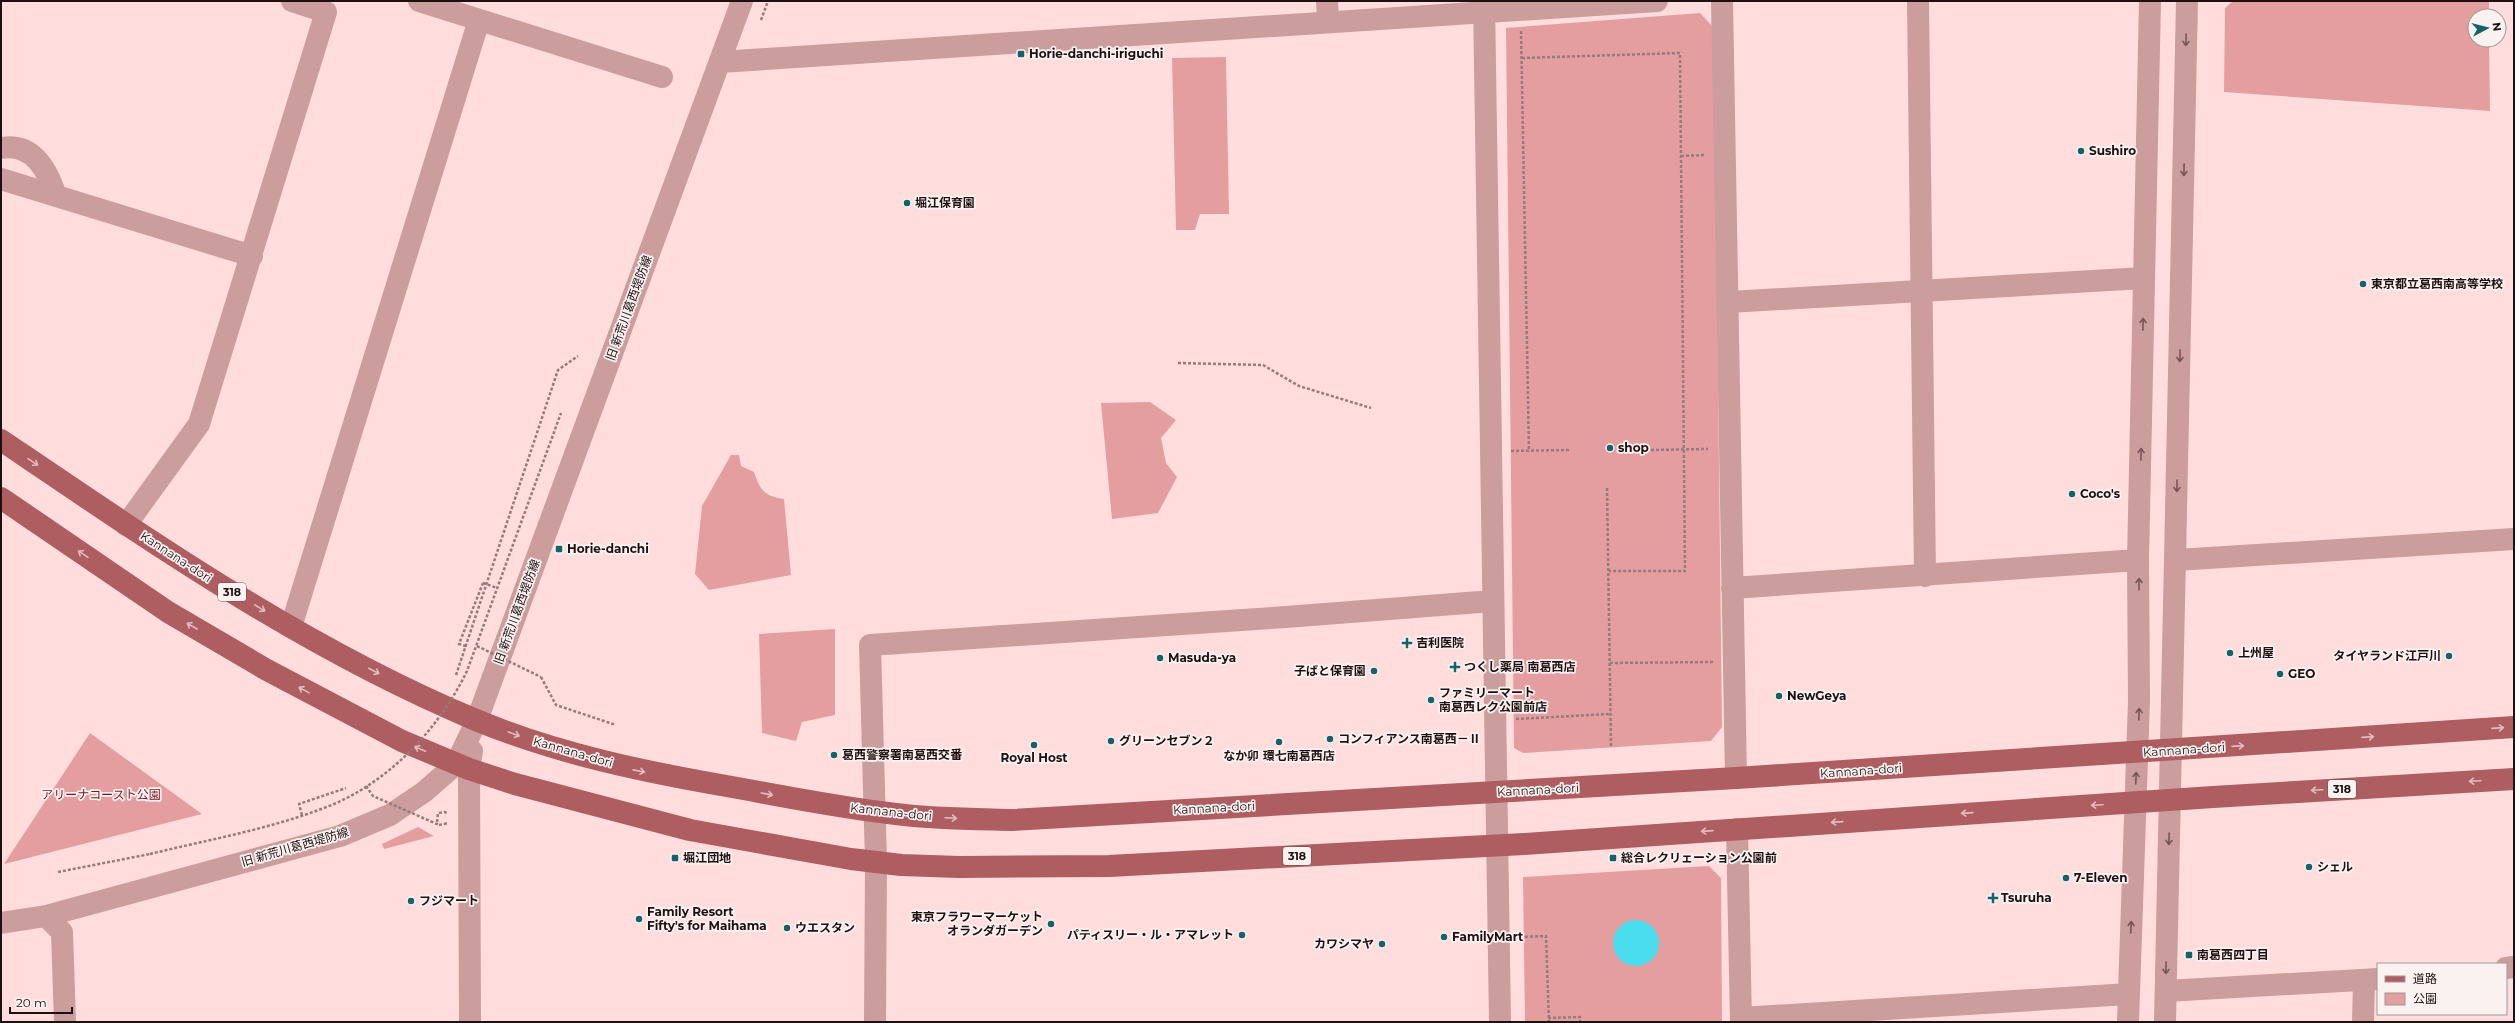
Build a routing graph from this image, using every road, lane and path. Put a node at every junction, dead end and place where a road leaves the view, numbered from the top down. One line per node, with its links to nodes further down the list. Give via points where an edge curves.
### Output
1 (292, 1): 22 (street, via 326,12)
2 (420, 1): 12 (street)
3 (742, 1): 17 (street, 旧 新荒川葛西堤防線)
4 (768, 1): 13 (path)
5 (1327, 1): 14 (street)
6 (1657, 1): 11 (street)
7 (1722, 1): 25 (street)
8 (1918, 1): 24 (street)
9 (2150, 1): 23 (street)
10 (2187, 1): 42 (street, one-way to 42)
11 (1484, 7): 14 (street); 47 (street)
12 (479, 20): 18 (street); 48 (street)
13 (761, 20)
14 (1328, 22): 17 (street)
15 (1521, 27): 16 (path)
16 (1522, 58): 31 (path, via 1680,53); 35 (path)
17 (720, 62): 56 (street, 旧 新荒川葛西堤防線)
18 (662, 76)
19 (1, 148): 21 (street, via 8,146 35,155 50,176)
20 (1, 179): 21 (street)
21 (56, 196): 22 (street)
22 (252, 256): 39 (street, via 199,424)
23 (2144, 278): 24 (street); 41 (street, one-way to 23)
24 (1922, 291): 25 (street); 44 (street)
25 (1729, 302): 46 (street)
26 (578, 356): 49 (path, via 558,370)
27 (1178, 363): 28 (path, via 1263,365 1299,386)
28 (1371, 408)
29 (561, 413): 45 (path, bridge)
30 (1, 440): 39 (main road, Kannana-dori / 318, one-way to 39)
31 (1684, 449): 32 (path); 34 (path); 43 (path, via 1685,571)
32 (1712, 449)
33 (1571, 450): 35 (path)
34 (1651, 450)
35 (1528, 451): 36 (path)
36 (1511, 452)
37 (1607, 488): 43 (path)
38 (1, 498): 62 (main road, 318, one-way to 38, via 402,741 214,639 168,612)
39 (126, 525): 48 (main road, Kannana-dori / 318, one-way to 48)
40 (2514, 539): 42 (street)
41 (2138, 560): 44 (street); 61 (street, one-way to 41)
42 (2176, 560): 60 (street)
43 (1608, 571): 52 (path)
44 (1925, 576): 46 (street)
45 (497, 588): 49 (path, bridge, via 483,582 459,644); 50 (path, bridge)
46 (1732, 588): 63 (street)
47 (1492, 601): 67 (street); 70 (street, via 870,645)
48 (291, 627): 56 (main road, Kannana-dori / 318, one-way to 56, via 410,690)
49 (466, 646): 53 (path)
50 (477, 646): 57 (path, bridge, via 541,677 556,705); 65 (path, bridge, via 454,698 438,720 405,755)
51 (1721, 662): 52 (path)
52 (1610, 663): 54 (path)
53 (456, 675)
54 (1610, 714): 55 (path); 59 (path)
55 (1514, 719)
56 (478, 720): 62 (street, 旧 新荒川葛西堤防線); 70 (main road, Kannana-dori / 318, one-way to 70, via 528,739 634,770)
57 (616, 725)
58 (2514, 727): 60 (main road, Kannana-dori / 318, one-way to 58)
59 (1611, 747)
60 (2172, 751): 61 (main road, Kannana-dori / 318); 68 (street)
61 (2137, 753): 63 (main road, Kannana-dori / 318); 69 (street, one-way to 61)
62 (463, 766): 75 (main road, 318, via 515,784 690,830); 77 (street, 旧 新荒川葛西堤防線, via 390,814 340,836); 87 (street)
63 (1736, 778): 67 (main road, Kannana-dori / 318)
64 (2514, 778): 68 (main road, 318, one-way to 68)
65 (366, 786): 71 (path, bridge, via 335,803); 72 (path, bridge, via 373,796 439,825 448,823 448,814 438,814)
66 (346, 788): 71 (path, via 299,804)
67 (1497, 793): 70 (main road, Kannana-dori / 318, one-way to 67, via 1012,820); 74 (street)
68 (2170, 800): 69 (main road, 318); 81 (street, one-way to 81)
69 (2136, 802): 73 (main road, 318, one-way to 73); 82 (street, one-way to 69)
70 (875, 812): 75 (street)
71 (302, 815): 76 (path, bridge, via 150,854)
72 (437, 822)
73 (1737, 829): 74 (main road, 318, one-way to 74); 85 (street)
74 (1497, 845): 75 (main road, 318, via 1109,866 959,867); 89 (street)
75 (876, 862): 88 (street)
76 (58, 872)
77 (46, 916): 78 (street, 旧 新荒川葛西堤防線); 86 (street, via 62,932)
78 (1, 923)
79 (1515, 937): 84 (path, via 1546,936)
80 (2371, 979): 81 (street); 94 (street)
81 (2166, 991): 93 (street)
82 (2129, 994): 83 (street); 92 (street)
83 (1930, 1014): 85 (street)
84 (1548, 1018): 90 (path); 91 (path, via 1580,1017)
85 (1741, 1020)
86 (65, 1022)
87 (470, 1022)
88 (875, 1022)
89 (1500, 1022)
90 (1549, 1022)
91 (1580, 1022)
92 (2128, 1022)
93 (2165, 1022)
94 (2363, 1022)

